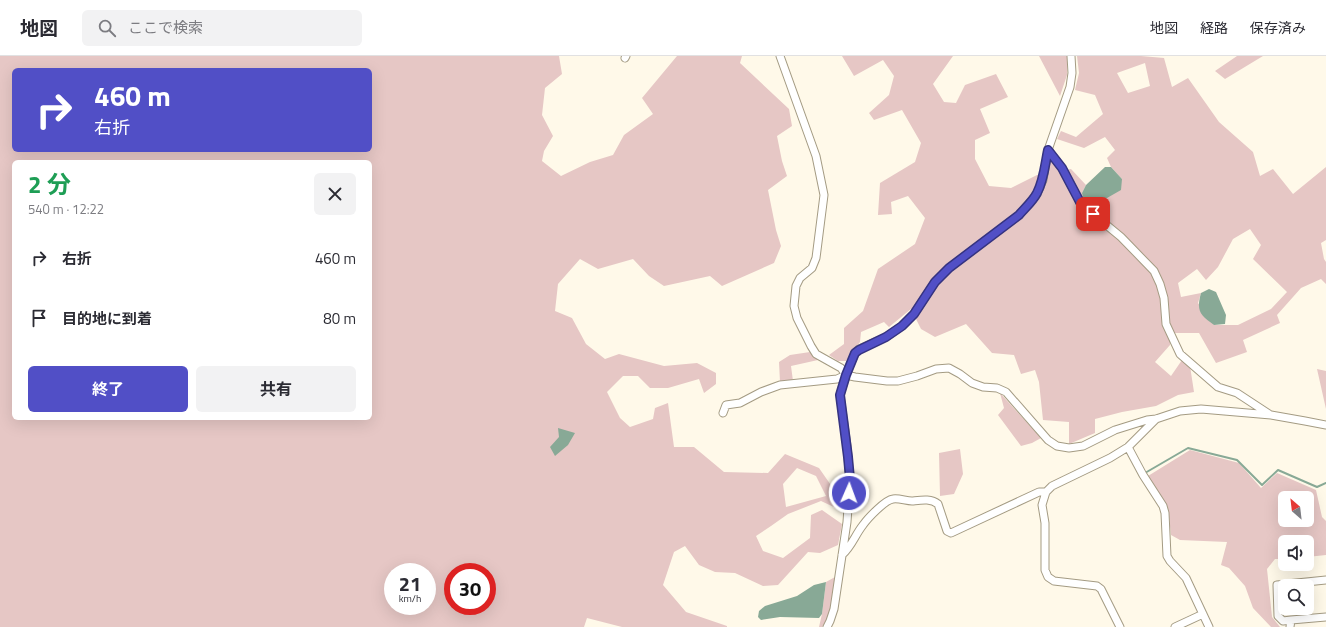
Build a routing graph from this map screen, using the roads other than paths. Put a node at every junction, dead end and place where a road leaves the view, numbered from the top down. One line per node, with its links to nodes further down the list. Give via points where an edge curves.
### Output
1 (780, 56): 4 (street, via 816,156 824,195 816,258 812,268 800,278 796,286 794,306 797,318 816,354 841,368)
2 (1071, 56): 3 (street, via 1070,87)
3 (1048, 150): 4 (street, via 1042,180 1037,194 1029,205 949,268 935,282 914,314 902,326 855,353); 6 (street, via 1062,168 1081,204 1121,236 1154,271 1164,298 1166,324 1180,354 1218,387 1237,393)
4 (846, 375): 5 (street, via 837,379 780,386 740,403 726,405); 7 (street, via 898,381 936,369 949,368 972,383 1006,392 1048,440 1056,446 1069,448 1083,446 1115,430); 11 (street, via 840,395 850,479)
5 (723, 413)
6 (1271, 415): 7 (street, via 1201,409 1180,411); 8 (street)
7 (1156, 419): 9 (street)
8 (1326, 425)
9 (1128, 447): 10 (street, via 1052,486); 13 (street, via 1165,513 1167,556 1186,578)
10 (1046, 492): 11 (street, via 1039,492 952,533 946,531 935,501 893,499 863,525 849,549); 17 (street, via 1042,505 1048,577 1054,581 1097,586 1101,589)
11 (842, 555): 16 (street, via 834,609)
12 (1326, 580): 15 (street, via 1277,585 1278,616)
13 (1203, 614): 18 (street); 19 (street)
14 (1326, 617): 15 (street)
15 (1290, 624)
16 (827, 627)
17 (1120, 627)
18 (1175, 627)
19 (1209, 627)

